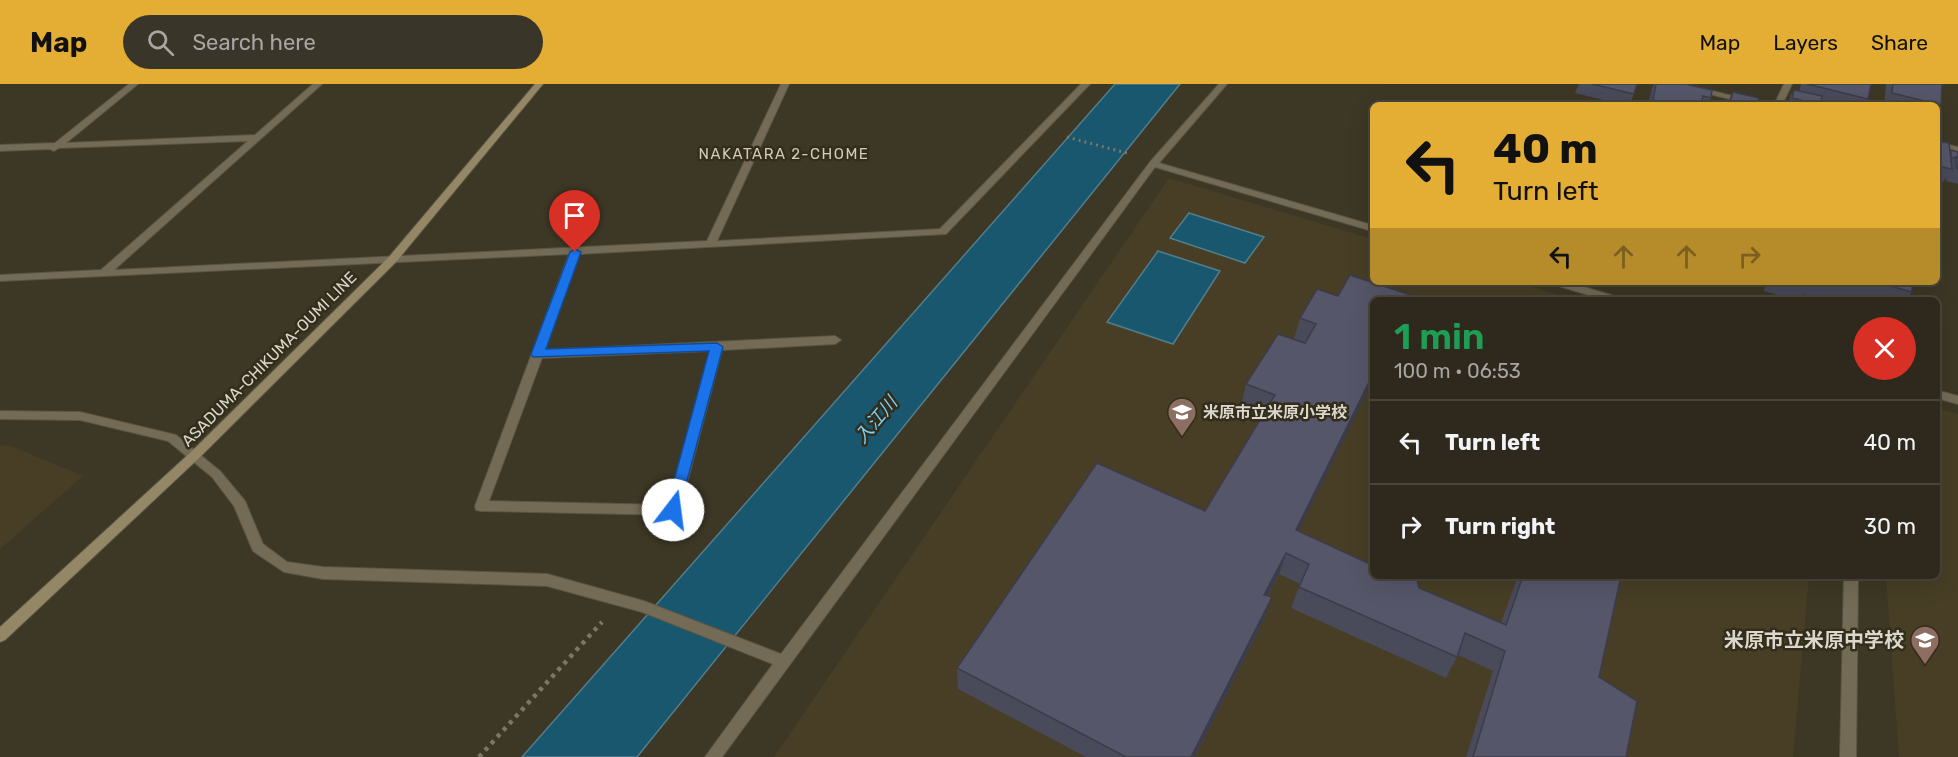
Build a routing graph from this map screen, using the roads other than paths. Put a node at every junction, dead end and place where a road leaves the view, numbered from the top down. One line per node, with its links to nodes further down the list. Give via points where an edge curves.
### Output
1 (134, 84): 14 (street)
2 (318, 84): 11 (street)
3 (539, 84): 20 (main road, ASADUMA-CHIKUMA-OUMI LINE)
4 (785, 84): 18 (street)
5 (1086, 84): 18 (street, via 943,232)
6 (1223, 84): 16 (street)
7 (1674, 84): 9 (street)
8 (1788, 84): 10 (street)
9 (1751, 102)
10 (1779, 102)
11 (255, 138): 14 (street); 21 (street)
12 (1940, 146): 15 (street)
13 (0, 148): 14 (street)
14 (54, 148)
15 (1958, 150)
16 (1153, 164): 17 (street); 34 (street)
17 (1370, 227)
18 (710, 245): 19 (street)
19 (575, 252): 20 (street); 27 (street)
20 (392, 260): 21 (street); 31 (main road, ASADUMA-CHIKUMA-OUMI LINE)
21 (105, 272): 22 (street)
22 (0, 278)
23 (1566, 285): 24 (street)
24 (1607, 297)
25 (835, 340): 26 (street)
26 (717, 347): 27 (street); 27 (street, via 673,510 481,506)
27 (537, 354)
28 (1940, 395): 29 (street)
29 (1958, 400)
30 (0, 415): 31 (street, via 80,416 172,438)
31 (195, 455): 33 (main road, ASADUMA-CHIKUMA-OUMI LINE); 34 (street, via 240,504 258,547 284,567 323,573 547,580 644,607)
32 (1851, 579): 36 (street)
33 (0, 636)
34 (783, 661): 35 (street)
35 (713, 757)
36 (1848, 757)

